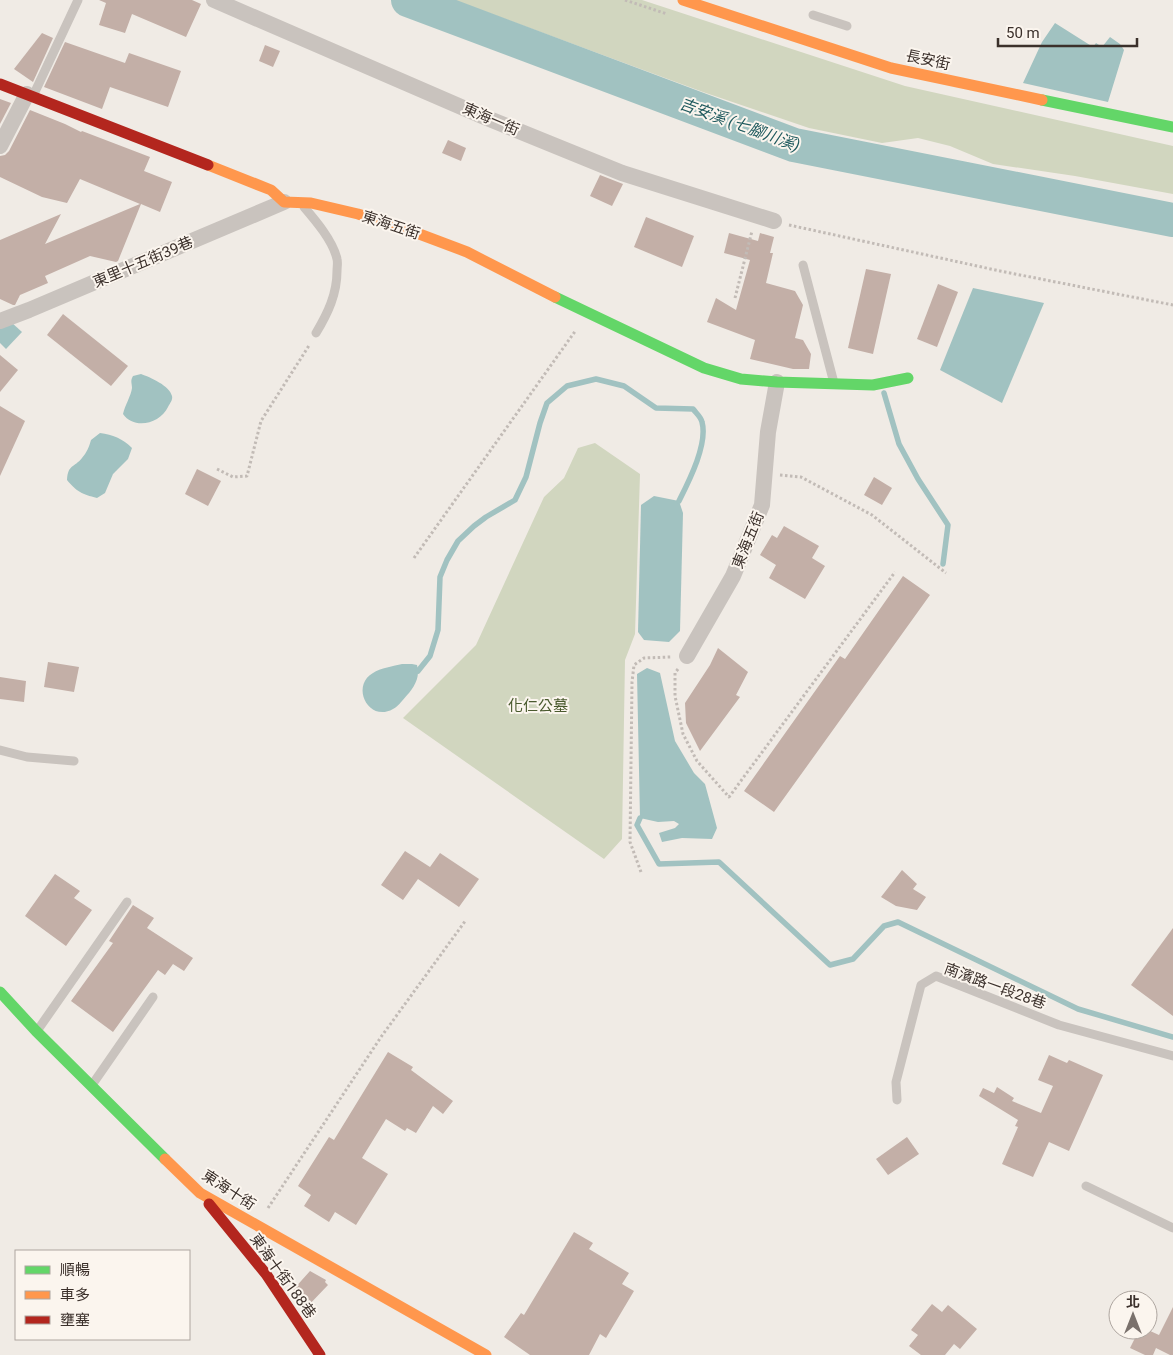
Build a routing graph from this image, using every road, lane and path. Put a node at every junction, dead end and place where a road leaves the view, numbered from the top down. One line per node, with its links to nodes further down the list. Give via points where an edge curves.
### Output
1 (78, 0): 7 (lane)
2 (214, 0): 11 (street, 東海一街, via 622,173)
3 (683, 0): 8 (street, 長安街, via 892,68)
4 (813, 15): 5 (lane)
5 (847, 26)
6 (0, 84): 7 (street, 東海五街)
7 (30, 95): 9 (street); 10 (street, 東海五街, via 271,190)
8 (1173, 127)
9 (0, 146)
10 (292, 203): 16 (street, 東海五街, via 311,203 358,214 414,232 467,252); 17 (street, 東里十五街39巷); 18 (lane, via 316,221 337,259 333,299)
11 (756, 216): 12 (street, 東海一街); 14 (path)
12 (774, 221): 15 (path)
13 (803, 264): 21 (lane)
14 (735, 298)
15 (1173, 305)
16 (588, 313): 20 (street, 東海五街, via 704,368 741,379); 24 (path)
17 (0, 321)
18 (316, 333): 22 (path, via 261,421 246,476 233,477)
19 (908, 378): 21 (street, 東海五街, via 872,385)
20 (777, 382): 21 (street, 東海五街); 23 (street, 東海五街)
21 (835, 384)
22 (217, 469)
23 (765, 474): 26 (path, via 801,476 872,515); 27 (street, 東海五街, via 762,506 734,576)
24 (414, 558)
25 (896, 572): 27 (path, via 729,797 697,761 682,734 675,673)
26 (946, 573)
27 (686, 656): 30 (path, via 644,658 634,665 630,842)
28 (0, 750): 29 (lane, via 27,758)
29 (74, 761)
30 (641, 872)
31 (127, 902): 35 (lane)
32 (466, 920): 41 (path, via 381,1037)
33 (0, 992): 35 (street, 東海十街)
34 (153, 997): 37 (lane)
35 (36, 1031): 37 (street, 東海十街)
36 (1173, 1056): 38 (lane, 南濱路一段28巷, via 1058,1025 936,976 921,986 896,1082)
37 (91, 1086): 40 (street, 東海十街)
38 (897, 1100)
39 (1086, 1186): 42 (lane)
40 (200, 1193): 41 (street, 東海十街); 43 (street, 東海十街188巷, via 266,1274)
41 (256, 1225): 44 (street, 東海十街)
42 (1173, 1228)
43 (320, 1355)
44 (486, 1355)

